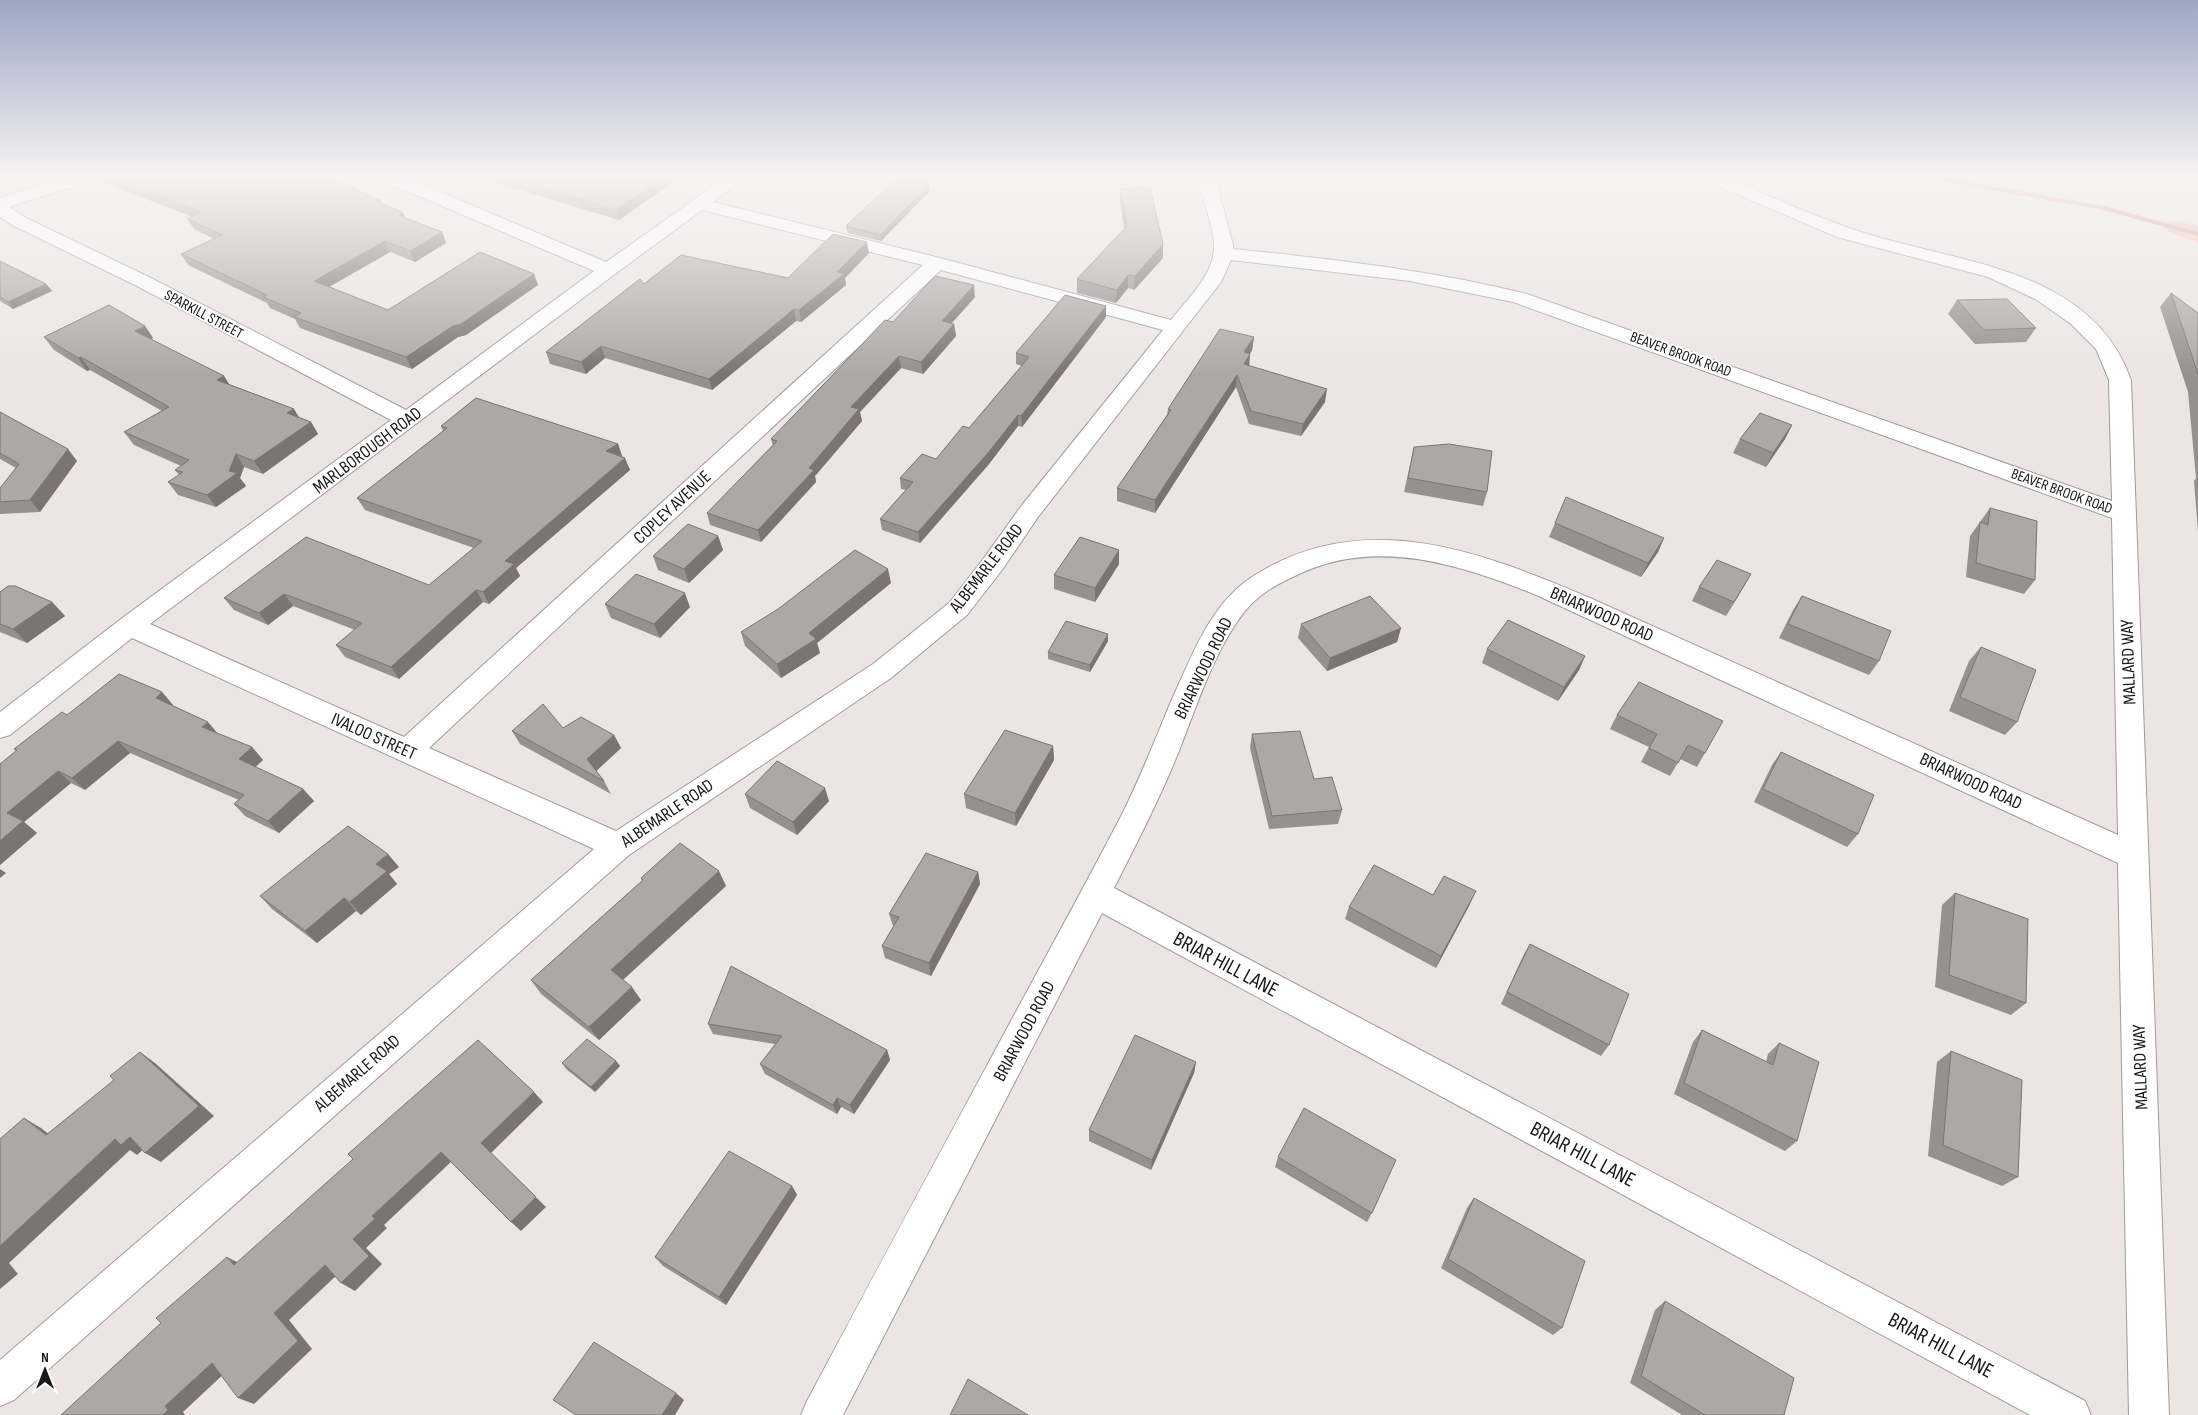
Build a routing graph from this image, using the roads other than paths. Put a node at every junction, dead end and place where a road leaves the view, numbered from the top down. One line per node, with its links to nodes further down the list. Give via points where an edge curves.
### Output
1 (65, 243): 11 (street, SPARKILL STREET)
2 (543, 243): 9 (street)
3 (645, 243): 9 (street, MARLBOROUGH ROAD)
4 (856, 243): 8 (street)
5 (1222, 243): 7 (street, ALBEMARLE ROAD)
6 (1883, 243): 12 (street, MALLARD WAY, via 1991,271 2043,294 2086,325 2103,342 2114,359 2120,380)
7 (1223, 254): 10 (street, ALBEMARLE ROAD, via 1214,278); 12 (street, BEAVER BROOK ROAD, via 1416,276 1520,298)
8 (937, 263): 10 (street); 15 (street, COPLEY AVENUE)
9 (608, 270): 11 (street, MARLBOROUGH ROAD)
10 (1174, 327): 16 (street, ALBEMARLE ROAD, via 958,609 882,671)
11 (408, 420): 13 (street, MARLBOROUGH ROAD)
12 (2124, 514): 17 (street, MALLARD WAY)
13 (130, 626): 14 (street, MARLBOROUGH ROAD); 15 (street, IVALOO STREET)
14 (0, 727)
15 (407, 751): 16 (street, IVALOO STREET)
16 (618, 846): 19 (street, ALBEMARLE ROAD)
17 (2134, 856): 18 (street, BRIARWOOD ROAD, via 1581,604 1495,568 1425,550 1353,548 1318,555 1268,578 1246,594 1227,615 1194,681 1132,826); 22 (street, MALLARD WAY)
18 (1096, 894): 20 (street, BRIARWOOD ROAD); 21 (street, BRIAR HILL LANE)
19 (0, 1386)
20 (822, 1415)
21 (2071, 1415)
22 (2149, 1415)

